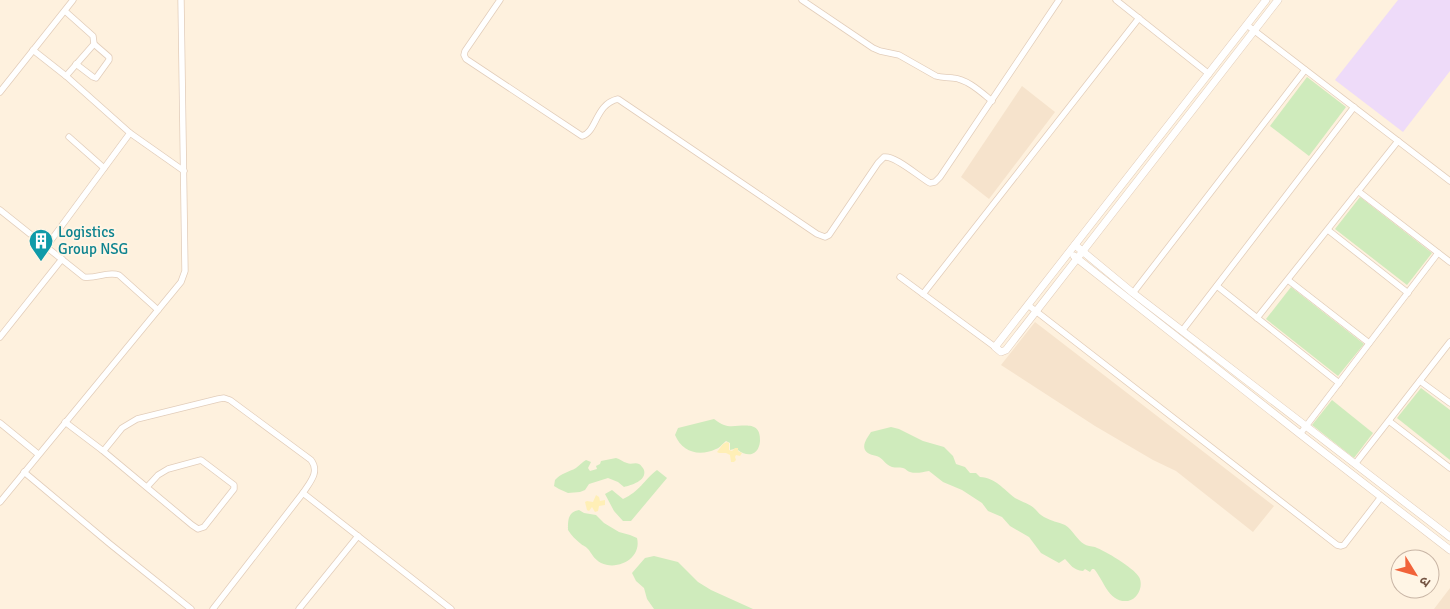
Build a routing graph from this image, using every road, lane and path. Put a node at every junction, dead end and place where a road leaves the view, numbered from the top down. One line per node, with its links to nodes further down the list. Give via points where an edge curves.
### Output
1 (74, 0): 9 (street)
2 (181, 0): 26 (street)
3 (500, 0): 20 (street, via 465,51 466,59 582,136 588,133 607,103 618,99 825,237 884,157 897,160 930,183 935,182)
4 (802, 0): 20 (street, via 873,48 898,55 936,76 965,82)
5 (1059, 0): 20 (street)
6 (1116, 0): 10 (street)
7 (1266, 0): 11 (street)
8 (1278, 0): 12 (street)
9 (65, 11): 13 (street, via 93,36); 14 (street)
10 (1139, 18): 17 (street); 44 (street)
11 (1247, 25): 12 (street); 17 (street)
12 (1254, 31): 16 (street); 34 (street)
13 (94, 44): 15 (street); 15 (street, via 109,57 99,75 93,77)
14 (33, 50): 18 (street); 19 (street)
15 (76, 64): 18 (street)
16 (1305, 70): 21 (street); 42 (street)
17 (1209, 74): 31 (street)
18 (66, 76): 22 (street)
19 (0, 92)
20 (992, 101)
21 (1354, 107): 24 (street); 41 (street)
22 (130, 133): 25 (street); 26 (street)
23 (69, 138): 25 (street)
24 (1398, 141): 27 (street); 28 (street)
25 (104, 168): 32 (street)
26 (184, 171): 46 (street, via 185,271 181,282)
27 (1450, 181)
28 (1358, 191): 30 (street); 35 (street)
29 (1, 213): 32 (street)
30 (1328, 230): 40 (street); 43 (street)
31 (1075, 245): 33 (street); 34 (street)
32 (46, 246): 36 (street)
33 (1069, 252): 37 (street); 45 (street)
34 (1083, 252): 37 (street); 42 (street)
35 (1438, 253): 38 (street); 43 (street)
36 (62, 259): 46 (street, via 84,277 119,275); 50 (street)
37 (1078, 259): 47 (street); 61 (street)
38 (1450, 262)
39 (900, 277): 44 (street)
40 (1288, 280): 48 (street); 52 (street)
41 (1217, 286): 48 (street); 49 (street)
42 (1133, 292): 49 (street)
43 (1408, 293): 52 (street)
44 (923, 294): 53 (street)
45 (1028, 305): 47 (street); 53 (street)
46 (158, 310): 58 (street)
47 (1036, 312): 53 (street, via 1006,350 1001,352); 69 (street, via 1337,545 1344,545)
48 (1258, 318): 55 (street)
49 (1182, 331): 60 (street)
50 (0, 337)
51 (1450, 342): 54 (street)
52 (1370, 343): 55 (street)
53 (995, 347)
54 (1420, 380): 56 (street); 57 (street)
55 (1339, 383): 60 (street)
56 (1450, 403)
57 (1389, 421): 64 (street); 65 (street)
58 (64, 422): 62 (street); 63 (street)
59 (0, 423): 63 (street)
60 (1306, 426): 61 (street); 64 (street)
61 (1300, 434): 69 (street)
62 (102, 450): 67 (street); 68 (street, via 122,428 137,420 224,398 311,460 315,472)
63 (38, 454): 66 (street)
64 (1355, 464): 72 (street)
65 (1450, 468)
66 (24, 472): 70 (street); 74 (street)
67 (147, 487): 67 (street, via 168,469 201,460 234,485 204,527 198,529)
68 (303, 493): 71 (street); 75 (street)
69 (1381, 497): 73 (street)
70 (0, 502)
71 (358, 536): 76 (street); 77 (street)
72 (1450, 537)
73 (1449, 547)
74 (191, 609)
75 (213, 609)
76 (299, 609)
77 (451, 609)

